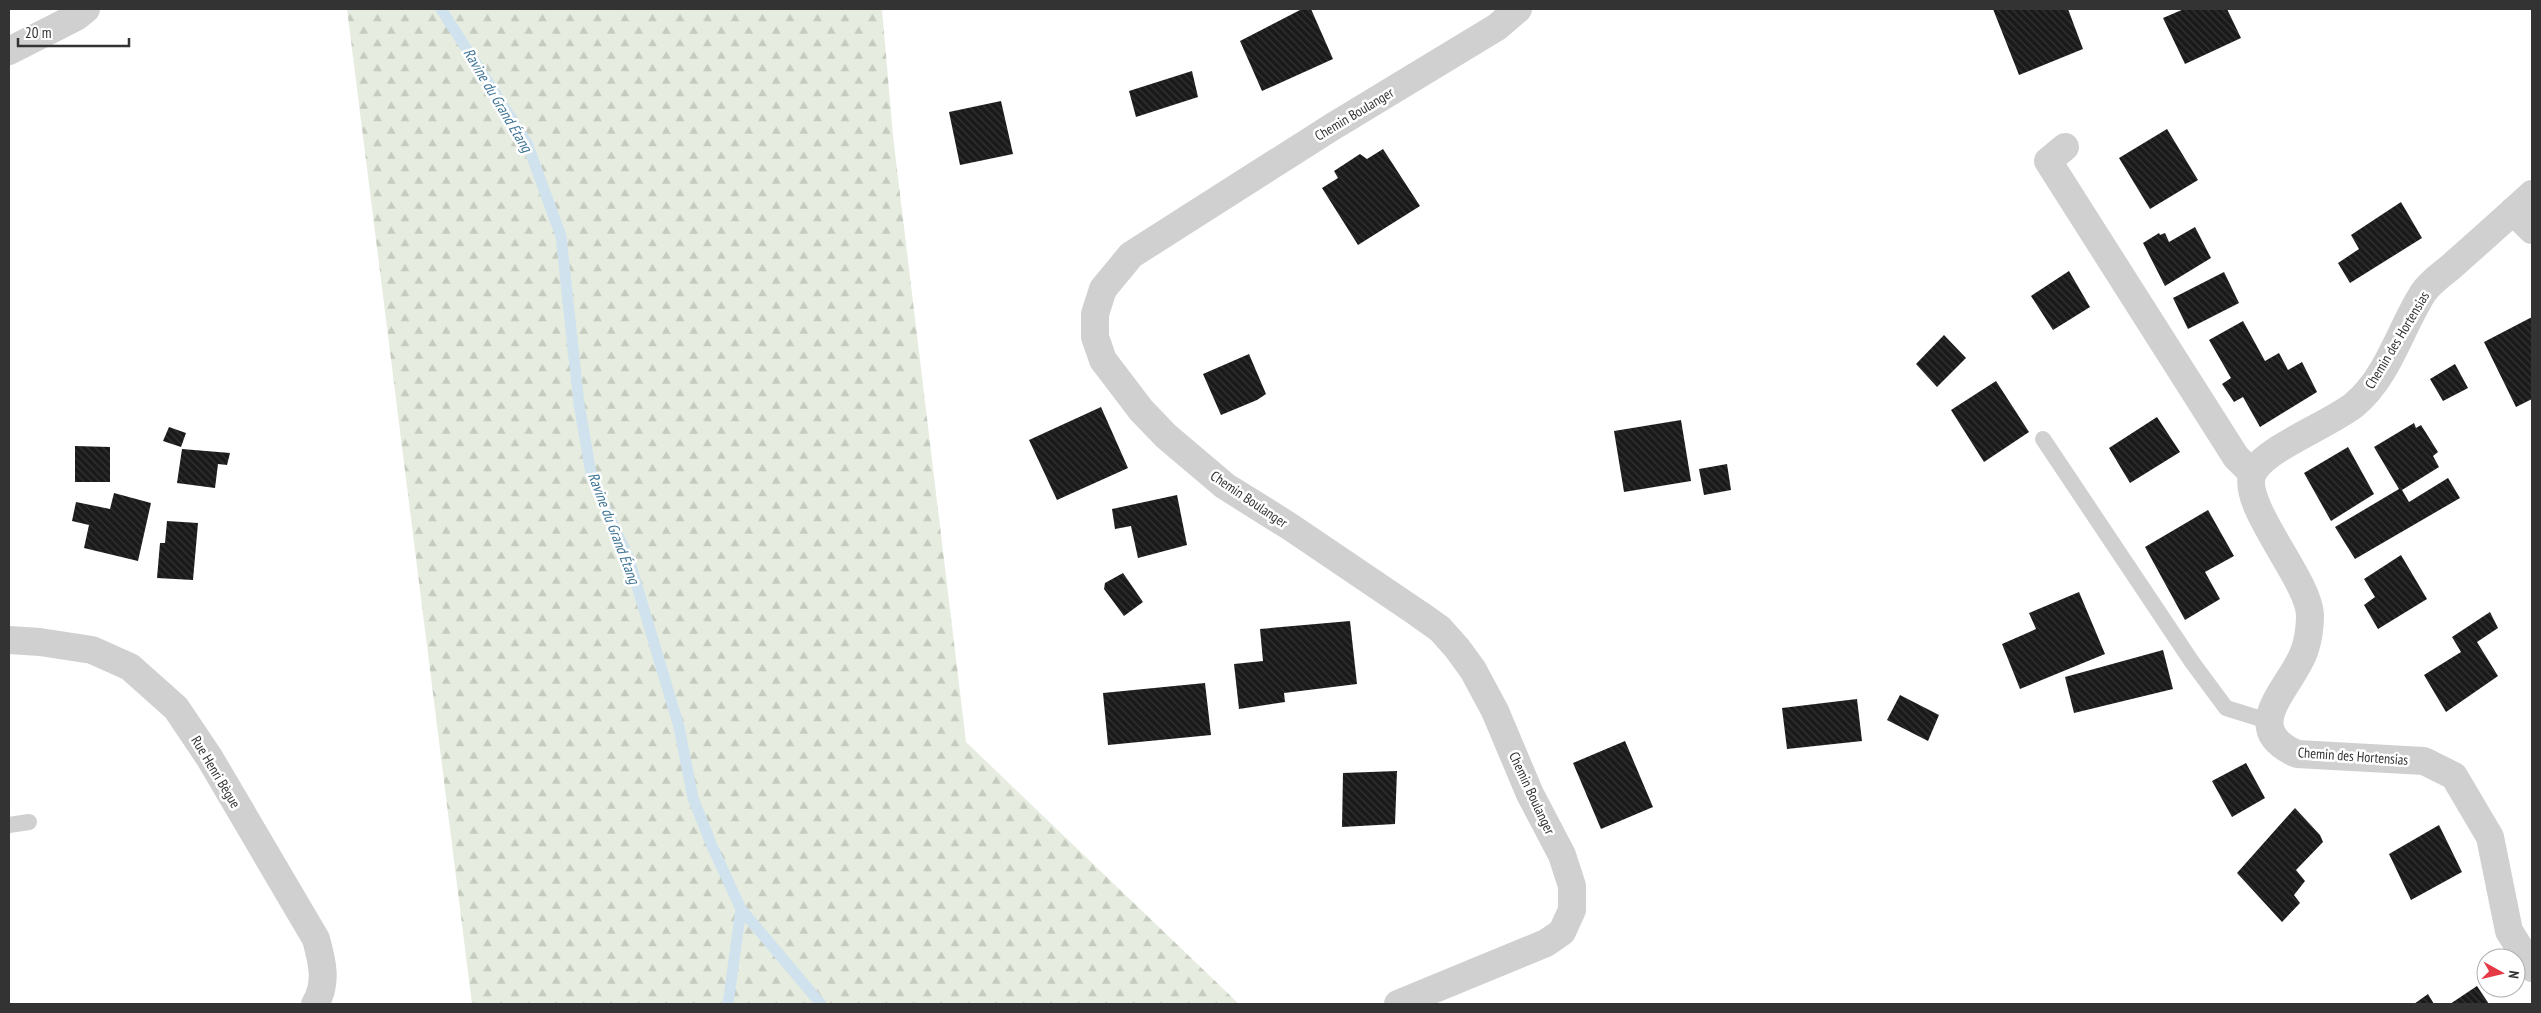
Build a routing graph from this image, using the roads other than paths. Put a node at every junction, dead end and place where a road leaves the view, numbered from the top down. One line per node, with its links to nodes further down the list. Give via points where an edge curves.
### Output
1 (86, 9): 3 (street)
2 (1518, 9): 15 (street, Chemin Boulanger, via 1497,27 1332,126 1131,254 1104,289 1095,314 1095,337 1103,360 1141,410 1166,436 1225,486 1419,614 1440,629 1457,648 1495,711 1530,794 1562,855 1572,886 1572,910 1562,932 1520,956)
3 (9, 51)
4 (2065, 148): 8 (street, via 2048,161 2236,457)
5 (2523, 203): 6 (street); 8 (street, Chemin des Hortensias, via 2424,291 2377,379 2354,405 2266,457)
6 (2532, 230)
7 (2043, 439): 10 (lane, via 2226,708)
8 (2252, 473): 10 (street, via 2252,490 2257,504 2303,591 2310,613 2304,652 2276,700)
9 (9, 640): 14 (street, Rue Henri Bègue, via 92,650 130,667 176,708 209,757 316,939 324,966 321,995)
10 (2268, 721): 13 (street, Chemin des Hortensias, via 2274,740 2296,754 2424,761 2454,776 2490,837 2509,931)
11 (29, 822): 12 (lane)
12 (9, 825)
13 (2532, 968)
14 (315, 1004)
15 (1398, 1004)

